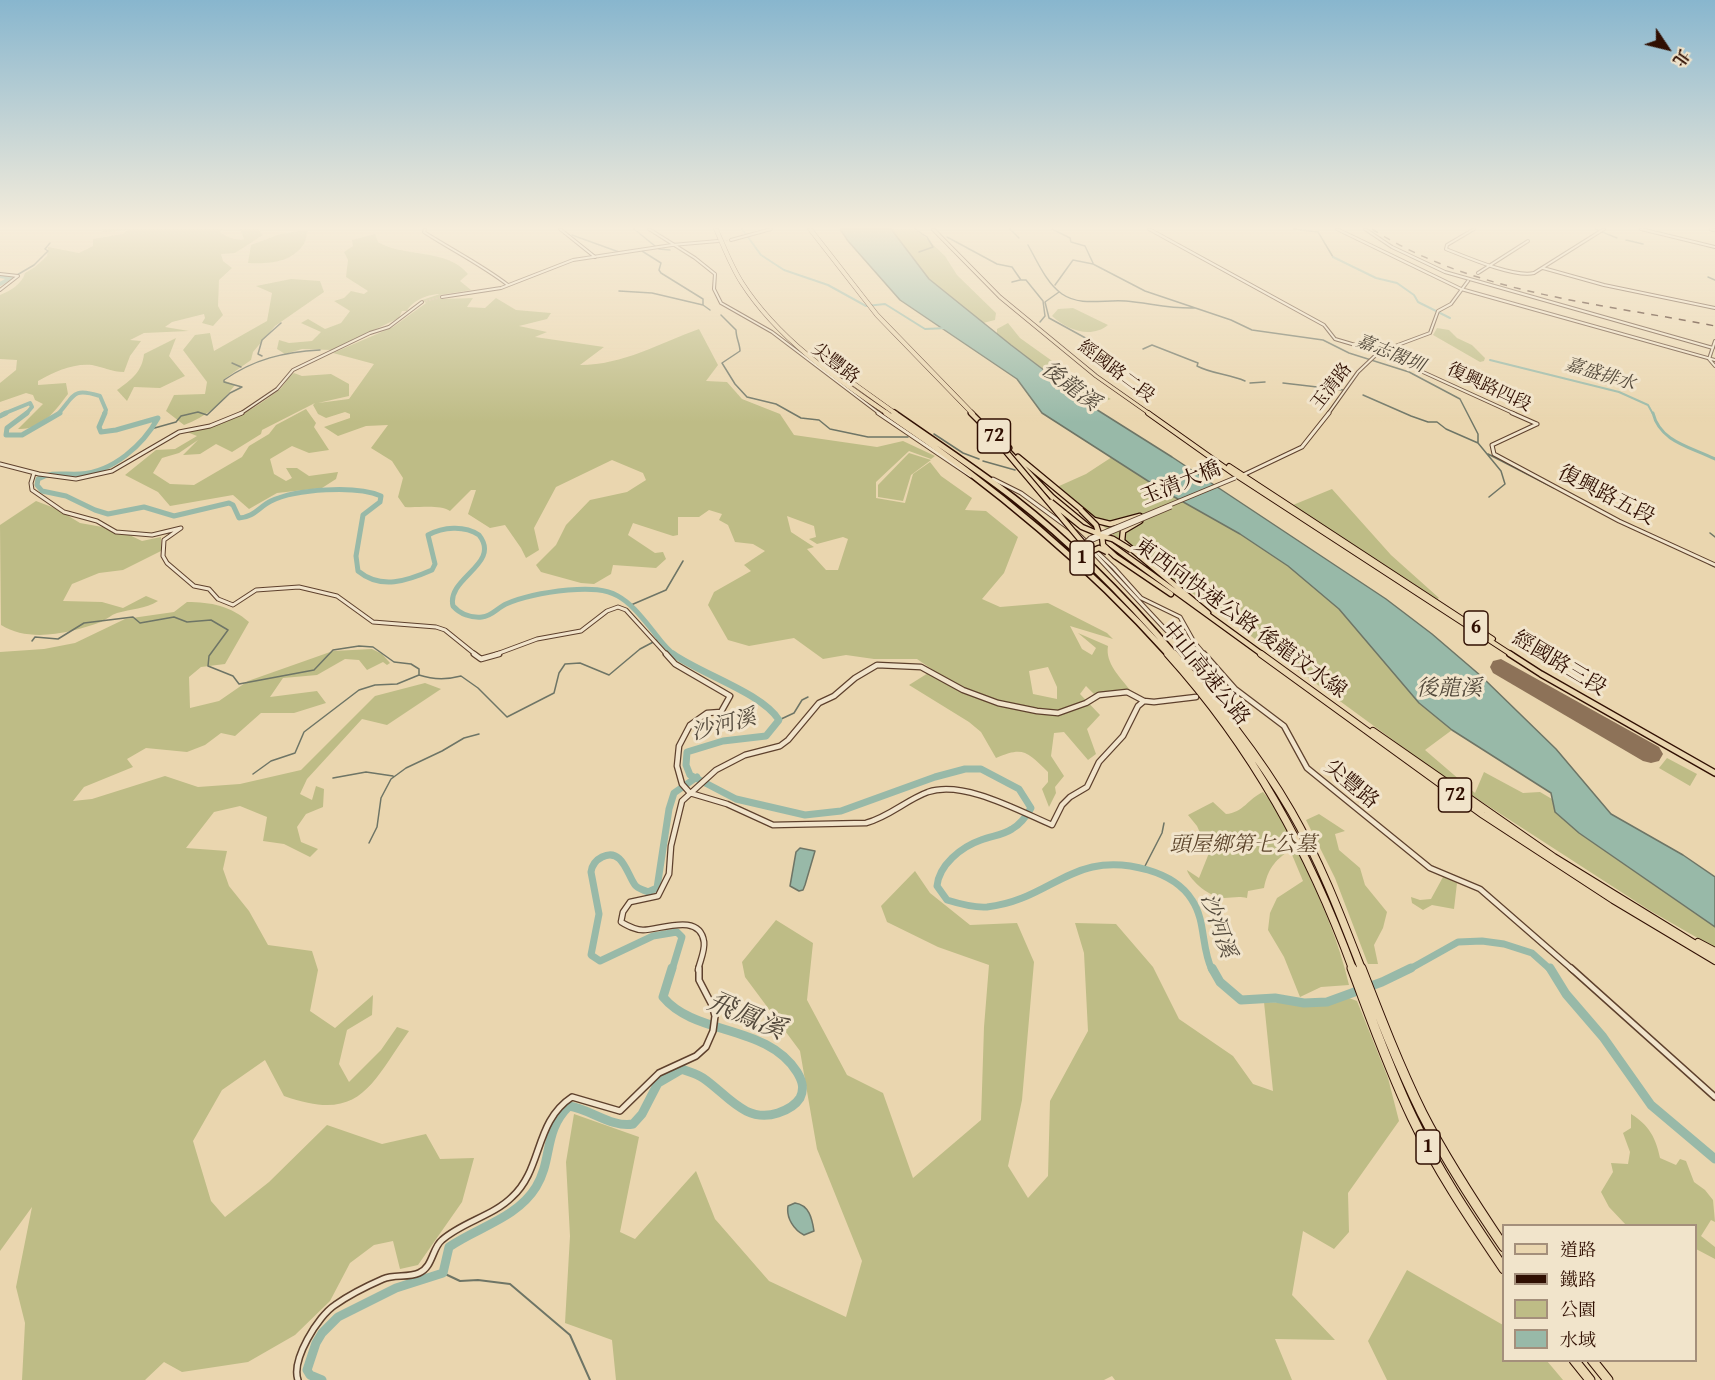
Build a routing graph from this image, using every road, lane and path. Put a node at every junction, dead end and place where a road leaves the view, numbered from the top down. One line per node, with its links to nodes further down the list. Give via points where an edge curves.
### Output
1 (467, 293): 12 (street)
2 (714, 293): 25 (street, 尖豐路, via 721,303 772,333 864,403)
3 (750, 293): 48 (highway, 中山高速公路 / 1, via 783,332 842,381 1024,513 1117,600 1178,668 1243,750 1280,806 1355,962)
4 (861, 293): 20 (highway, 東西向快速公路 後龍汶水線 / 72)
5 (863, 293): 22 (highway, 東西向快速公路 後龍汶水線 / 72, bridge)
6 (1001, 293): 26 (main road, 經國路二段 / 6, via 1098,374)
7 (1266, 293): 17 (street, 復興路四段, via 1324,325 1335,339)
8 (1458, 293): 17 (street, 玉清路, via 1438,312 1424,338 1389,345)
9 (1477, 293): 18 (street)
10 (1520, 293): 16 (street)
11 (1645, 293): 14 (street)
12 (443, 297)
13 (423, 302): 24 (street, via 389,327 293,370 277,389 240,414 210,426 179,432 112,471 76,479)
14 (1715, 308)
15 (1715, 341): 16 (street)
16 (1713, 348): 18 (street)
17 (1379, 352): 21 (street, 復興路四段, via 1537,424); 26 (street, 玉清路, via 1306,444)
18 (1709, 359): 19 (street)
19 (1715, 363)
20 (993, 435): 28 (highway, bridge); 37 (highway, 東西向快速公路 後龍汶水線 / 72, bridge, via 1071,514)
21 (1492, 445): 36 (street, 復興路五段, via 1494,454 1510,464)
22 (1018, 457): 29 (highway); 37 (highway, 東西向快速公路 後龍汶水線 / 72, bridge, via 1090,525)
23 (0, 464): 24 (street)
24 (37, 473): 44 (street, via 32,490 64,512 97,521 116,532 152,535 182,528 164,540 163,556 167,563 194,586 209,589 218,599 233,605 256,590 299,587 337,596 373,622 445,630 481,658 537,639 581,631 607,611 618,607 626,610 675,664 730,696 721,712 707,713 690,726 679,746 677,766 682,784)
25 (971, 476)
26 (1238, 478): 30 (street, 玉清大橋, bridge); 43 (main road, 經國路三段 / 6, via 1541,674)
27 (993, 479): 38 (street, 尖豐路, via 1009,484 1042,512 1077,533 1141,598 1180,617)
28 (1043, 495): 31 (highway, bridge, via 1082,527); 32 (highway, bridge)
29 (1081, 510): 30 (highway, bridge, via 1104,524); 31 (highway, bridge)
30 (1142, 517): 31 (street, 玉清大橋, bridge); 34 (highway, bridge, via 1123,531 1122,541)
31 (1101, 535): 32 (street, 玉清大橋, bridge); 33 (street, bridge, via 1087,543); 34 (highway, bridge); 35 (highway, bridge, via 1103,545)
32 (1084, 544): 33 (street, bridge)
33 (1092, 550): 35 (highway, bridge, via 1098,548); 38 (street, via 1166,630 1178,639)
34 (1131, 550): 37 (highway)
35 (1115, 556): 37 (highway, via 1196,611)
36 (1715, 565)
37 (1207, 614): 45 (highway, 東西向快速公路 後龍汶水線 / 72, via 1484,815); 46 (highway, 東西向快速公路 後龍汶水線 / 72, via 1452,788 1628,904)
38 (1194, 642): 39 (street, 尖豐路)
39 (1235, 689): 40 (street); 49 (street, 尖豐路, via 1284,726 1307,768 1430,868 1480,889 1497,902)
40 (1214, 693)
41 (1196, 697): 42 (street)
42 (1144, 701): 44 (street, via 1127,692 1099,695 1058,713 1037,711 963,690 921,667 884,663 819,703 780,746 745,755); 44 (street, via 1123,736 1099,762 1087,787 1070,796 1052,825 956,789 929,792 866,823 785,826 773,825)
43 (1715, 772)
44 (691, 791): 54 (street, via 682,801 664,888 658,896 630,902 621,922 636,930 687,925 702,935 705,943 698,978 716,1017 699,1054 661,1072 620,1111 572,1097 558,1106 519,1192 440,1241 432,1260 420,1273 385,1278 333,1306 310,1334 299,1360)
45 (1670, 934): 47 (highway)
46 (1715, 953)
47 (1715, 962)
48 (1375, 1015): 50 (highway, 中山高速公路 / 1, via 1437,1143); 51 (highway, 中山高速公路 / 1, via 1400,1089 1427,1146)
49 (1715, 1097)
50 (1502, 1246)
51 (1502, 1267)
52 (1576, 1362): 55 (highway)
53 (1594, 1362): 56 (highway)
54 (298, 1380)
55 (1590, 1380)
56 (1608, 1380)

